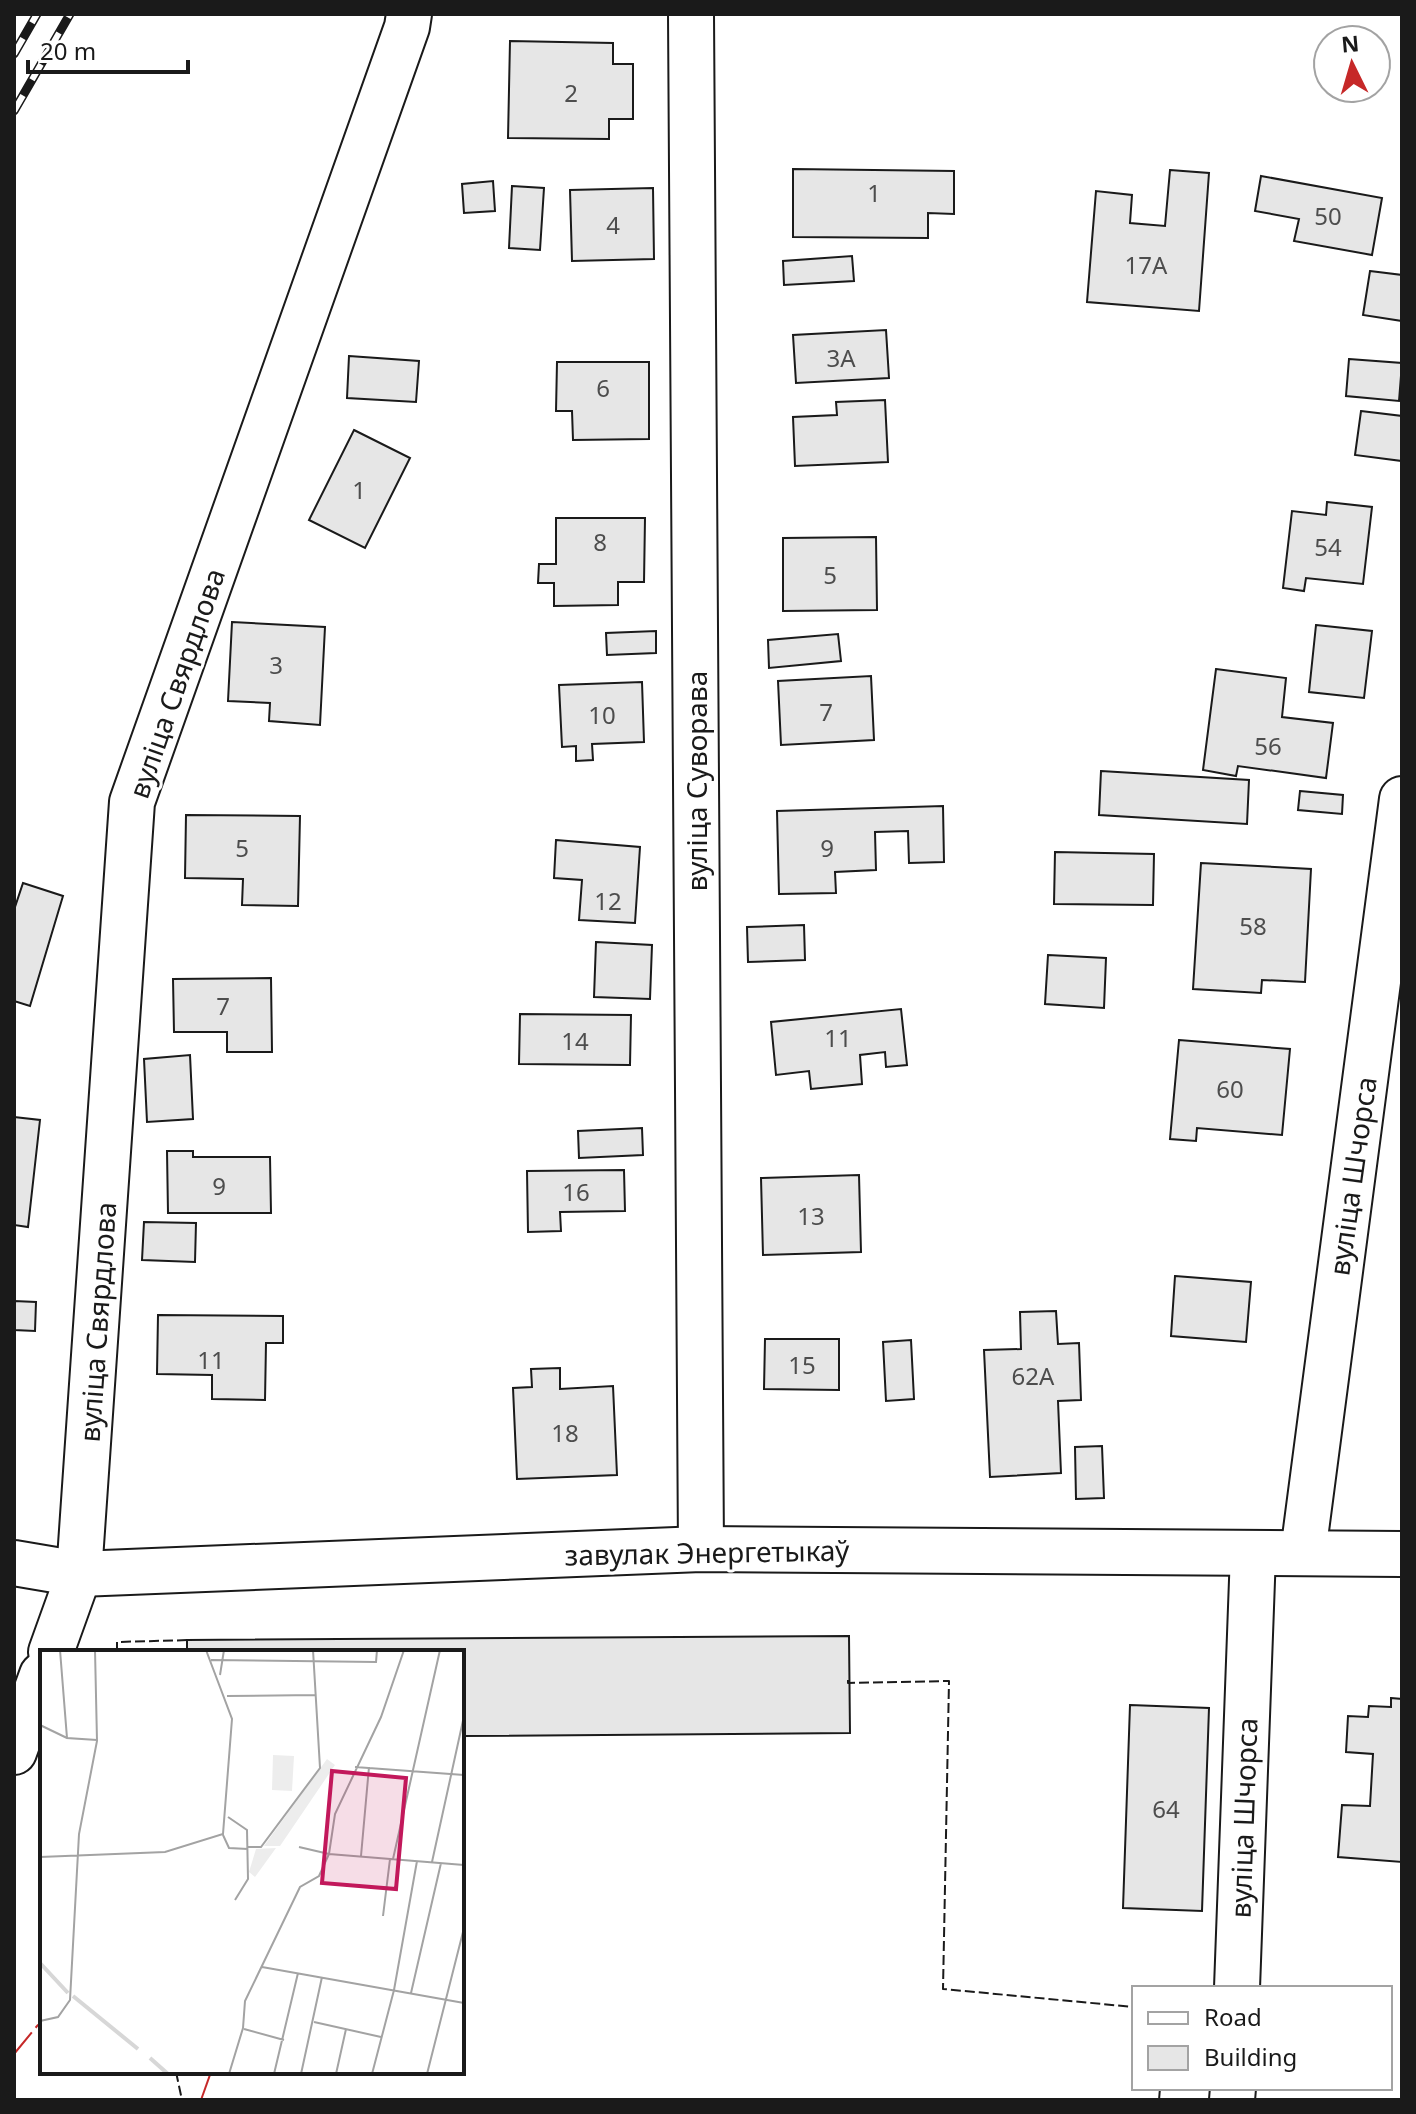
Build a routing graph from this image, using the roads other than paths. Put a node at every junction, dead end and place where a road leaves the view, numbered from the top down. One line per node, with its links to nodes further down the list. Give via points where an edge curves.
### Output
1 (409, 14): 9 (street, вуліца Свярдлова, via 132,802)
2 (691, 14): 4 (street, вуліца Суворава)
3 (1402, 799): 6 (street, вуліца Шчорса)
4 (701, 1549): 5 (street, завулак Энергетыкаў); 9 (street, завулак Энергетыкаў)
5 (1253, 1553): 6 (street, завулак Энергетыкаў); 13 (street, вуліца Шчорса)
6 (1303, 1553): 7 (street, завулак Энергетыкаў)
7 (1402, 1554)
8 (14, 1563): 9 (street, завулак Энергетыкаў)
9 (79, 1574): 10 (street, вуліца Свярдлова)
10 (52, 1650)
11 (40, 1680): 12 (street)
12 (14, 1752)
13 (1237, 1986)

